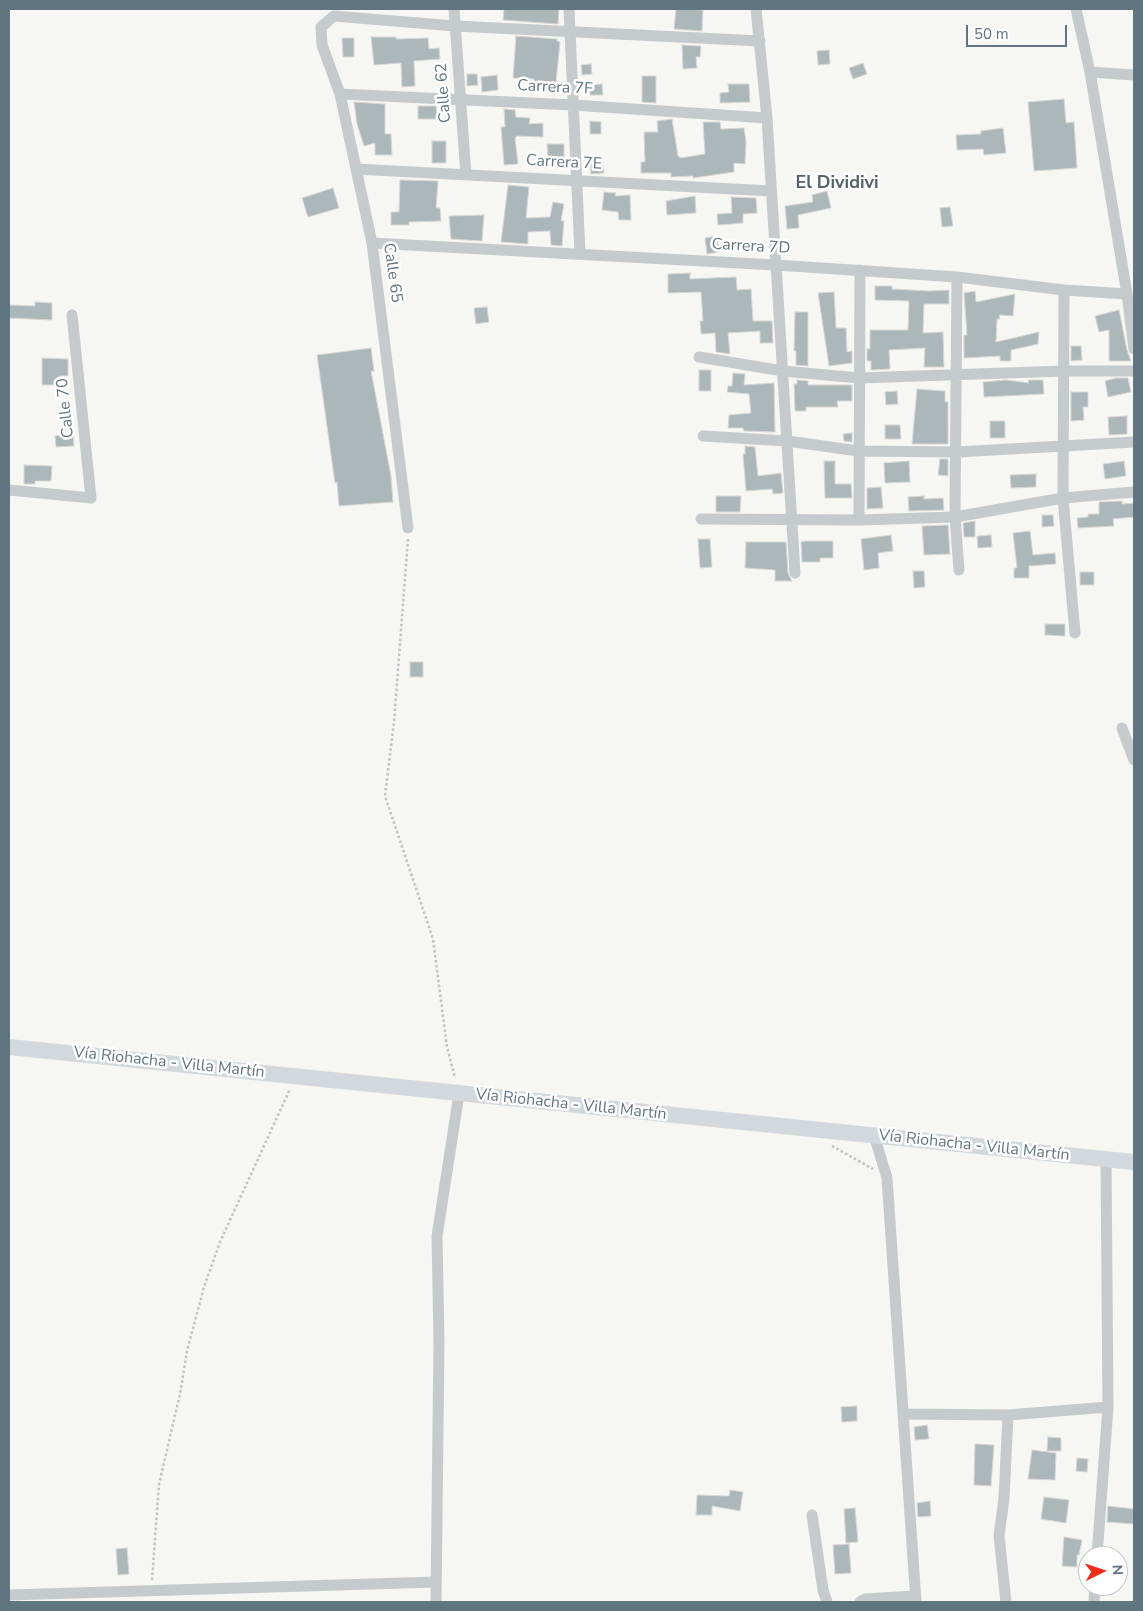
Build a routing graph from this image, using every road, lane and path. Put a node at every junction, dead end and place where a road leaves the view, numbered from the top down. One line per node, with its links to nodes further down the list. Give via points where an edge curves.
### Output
1 (454, 9): 6 (street, Calle 62)
2 (569, 9): 7 (street)
3 (756, 9): 8 (street)
4 (1076, 9): 9 (street)
5 (353, 13): 6 (street); 11 (street, Calle 65, via 334,16 321,27 322,45)
6 (455, 26): 7 (street); 12 (street, Calle 62)
7 (570, 32): 8 (street); 13 (street)
8 (760, 41): 14 (street)
9 (1090, 72): 10 (street); 25 (street)
10 (1134, 75)
11 (340, 94): 12 (street, Carrera 7F); 15 (street, Calle 65)
12 (460, 99): 13 (street, Carrera 7F); 16 (street, Calle 62)
13 (573, 105): 14 (street, Carrera 7F); 17 (street)
14 (767, 118): 18 (street)
15 (356, 168): 16 (street, Carrera 7E); 19 (street, Calle 65)
16 (466, 175): 17 (street, Carrera 7E)
17 (576, 180): 18 (street, Carrera 7E); 20 (street)
18 (771, 191): 21 (street)
19 (372, 243): 20 (street, Carrera 7D); 47 (street, Calle 65)
20 (580, 254): 21 (street, Carrera 7D)
21 (776, 265): 22 (street, Carrera 7D); 29 (street)
22 (860, 270): 23 (street, Carrera 7D); 33 (street)
23 (957, 277): 24 (street, Carrera 7D); 32 (street)
24 (1064, 290): 25 (street, Carrera 7D); 30 (street)
25 (1127, 294): 27 (street)
26 (72, 315): 40 (street, Calle 70, via 91,498)
27 (1134, 349)
28 (699, 357): 29 (street)
29 (783, 371): 33 (street); 35 (street)
30 (1064, 371): 31 (street); 32 (street); 37 (street)
31 (1134, 371)
32 (958, 374): 33 (street); 39 (street)
33 (859, 378): 38 (street)
34 (704, 436): 35 (street)
35 (787, 441): 38 (street); 45 (street)
36 (1134, 442): 37 (street)
37 (1064, 446): 39 (street); 42 (street)
38 (860, 451): 39 (street); 46 (street)
39 (956, 452): 43 (street)
40 (9, 490)
41 (1134, 492): 42 (street)
42 (1064, 498): 43 (street); 50 (street)
43 (956, 516): 46 (street); 48 (street)
44 (701, 519): 45 (street)
45 (792, 519): 46 (street); 49 (street)
46 (859, 520)
47 (408, 528): 55 (path, via 394,722 385,796 433,939 447,1047)
48 (958, 570)
49 (795, 573)
50 (1075, 633)
51 (1122, 728): 52 (street)
52 (1134, 760)
53 (9, 1047): 54 (main road, Vía Riohacha - Villa Martín)
54 (296, 1076): 55 (main road, Vía Riohacha - Villa Martín); 67 (path, via 220,1242 202,1296 187,1351 160,1484)
55 (459, 1094): 56 (main road, Vía Riohacha - Villa Martín); 66 (street, via 437,1236)
56 (874, 1136): 58 (main road, Vía Riohacha - Villa Martín); 60 (street)
57 (826, 1143): 60 (path)
58 (1106, 1159): 59 (main road, Vía Riohacha - Villa Martín); 61 (street)
59 (1134, 1162)
60 (887, 1178): 62 (street)
61 (1108, 1406): 63 (street); 65 (street)
62 (904, 1414): 63 (street); 70 (street)
63 (1008, 1415): 74 (street, via 999,1536)
64 (812, 1514): 72 (street)
65 (1098, 1546)
66 (436, 1582): 67 (street); 71 (street)
67 (151, 1591): 69 (street)
68 (9, 1595): 69 (street)
69 (123, 1597)
70 (916, 1599): 73 (street, via 865,1599)
71 (436, 1602)
72 (827, 1602)
73 (860, 1602)
74 (1006, 1602)

